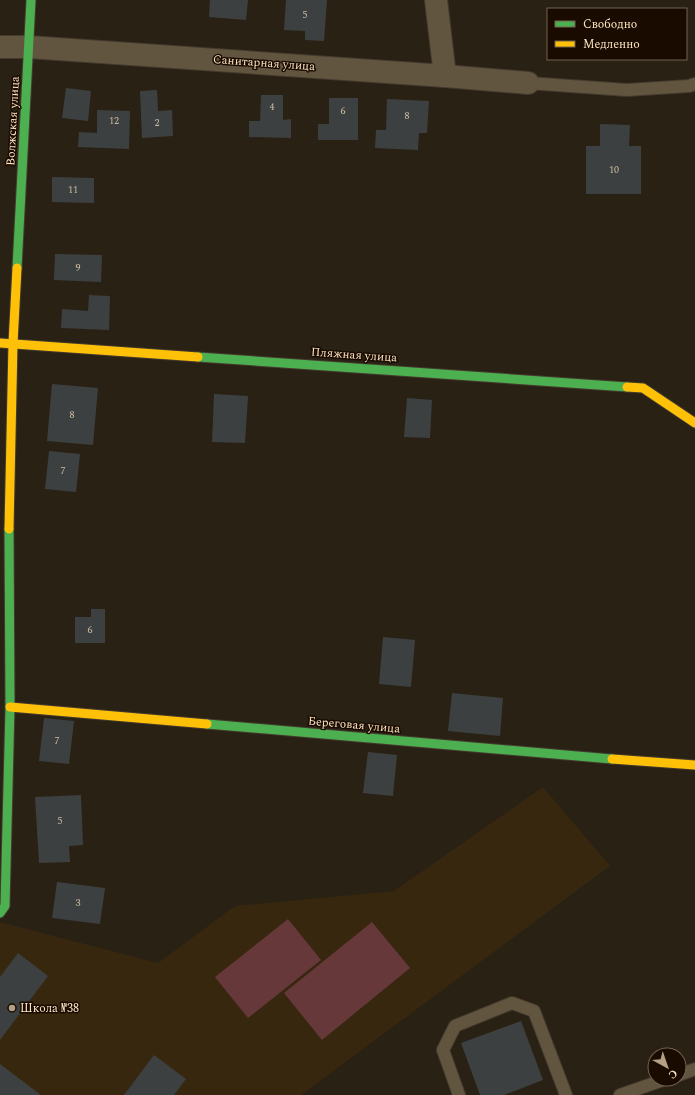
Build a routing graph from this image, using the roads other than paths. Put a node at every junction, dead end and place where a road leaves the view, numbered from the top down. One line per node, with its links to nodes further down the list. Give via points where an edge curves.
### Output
1 (31, 0): 4 (street, Волжская улица)
2 (436, 0): 5 (street)
3 (0, 47): 4 (street, Санитарная улица)
4 (29, 47): 5 (street, Санитарная улица); 9 (street, Волжская улица)
5 (445, 76): 6 (street, Санитарная улица)
6 (528, 83): 7 (lane, via 627,90)
7 (695, 84)
8 (0, 343): 9 (street, Пляжная улица)
9 (14, 343): 10 (street, Пляжная улица, via 644,388); 11 (street, Волжская улица)
10 (695, 423)
11 (4, 554): 12 (street, Волжская улица)
12 (10, 707): 13 (street, Береговая улица); 14 (street, Волжская улица, via 6,906)
13 (695, 766)
14 (0, 913)
15 (647, 1086): 18 (lane)
16 (459, 1095): 17 (lane, via 443,1050 455,1026 512,1003 534,1011)
17 (566, 1095)
18 (620, 1095)

